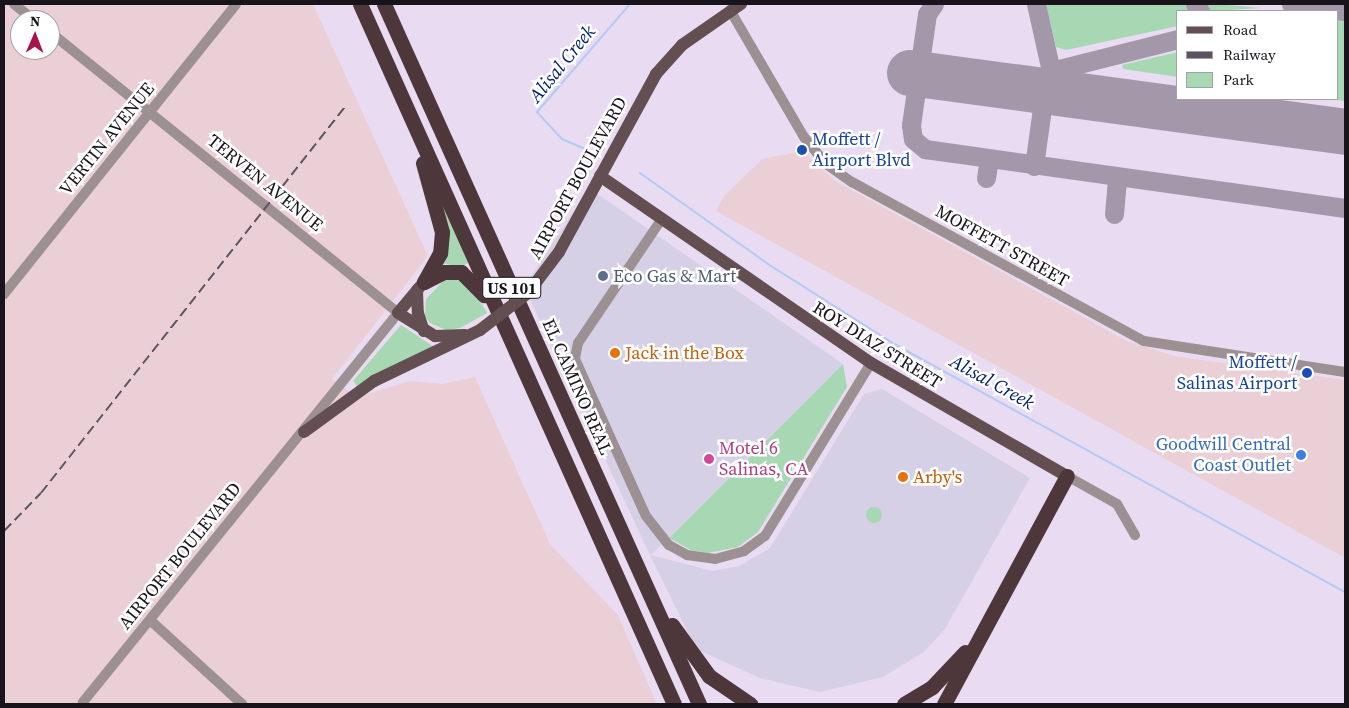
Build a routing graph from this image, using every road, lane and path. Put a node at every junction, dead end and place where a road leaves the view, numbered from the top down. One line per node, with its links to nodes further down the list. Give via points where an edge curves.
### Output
1 (236, 4): 7 (street, VERTIN AVENUE)
2 (360, 4): 6 (highway, US 101)
3 (384, 4): 21 (highway, EL CAMINO REAL / US 101)
4 (736, 7): 8 (main road, AIRPORT BOULEVARD, via 668,59); 17 (street, MOFFETT STREET, via 804,137 826,164 852,182 1144,341)
5 (60, 40): 7 (street, TERVEN AVENUE)
6 (391, 69): 10 (highway, via 441,221 440,253); 16 (highway, US 101)
7 (150, 112): 11 (street, VERTIN AVENUE); 12 (street, TERVEN AVENUE)
8 (600, 176): 9 (main road, ROY DIAZ STREET); 14 (main road, AIRPORT BOULEVARD, bridge, via 544,275 480,330)
9 (661, 220): 15 (main road, ROY DIAZ STREET); 15 (street, via 578,343 575,359 646,516 674,548 696,558 723,558 744,551 765,536)
10 (421, 286): 12 (main road); 13 (main road, via 418,313); 16 (highway, via 453,270 469,276 481,289)
11 (4, 294)
12 (398, 312): 13 (main road, TERVEN AVENUE); 18 (street, AIRPORT BOULEVARD)
13 (424, 331): 14 (main road, TERVEN AVENUE, via 450,339)
14 (468, 335): 18 (main road, AIRPORT BOULEVARD, via 374,381)
15 (871, 363): 19 (main road, ROY DIAZ STREET)
16 (524, 368): 26 (highway, US 101)
17 (1345, 372)
18 (304, 432): 22 (street, AIRPORT BOULEVARD)
19 (1067, 476): 20 (street, ROY DIAZ STREET, via 1117,504); 23 (highway)
20 (1135, 535)
21 (640, 573): 27 (highway, EL CAMINO REAL / US 101); 28 (highway, via 698,665 722,688)
22 (150, 620): 24 (street, AIRPORT BOULEVARD); 25 (street)
23 (977, 637): 29 (highway, via 945,675); 30 (highway)
24 (83, 702)
25 (242, 704)
26 (674, 704)
27 (698, 704)
28 (750, 704)
29 (904, 704)
30 (944, 704)

